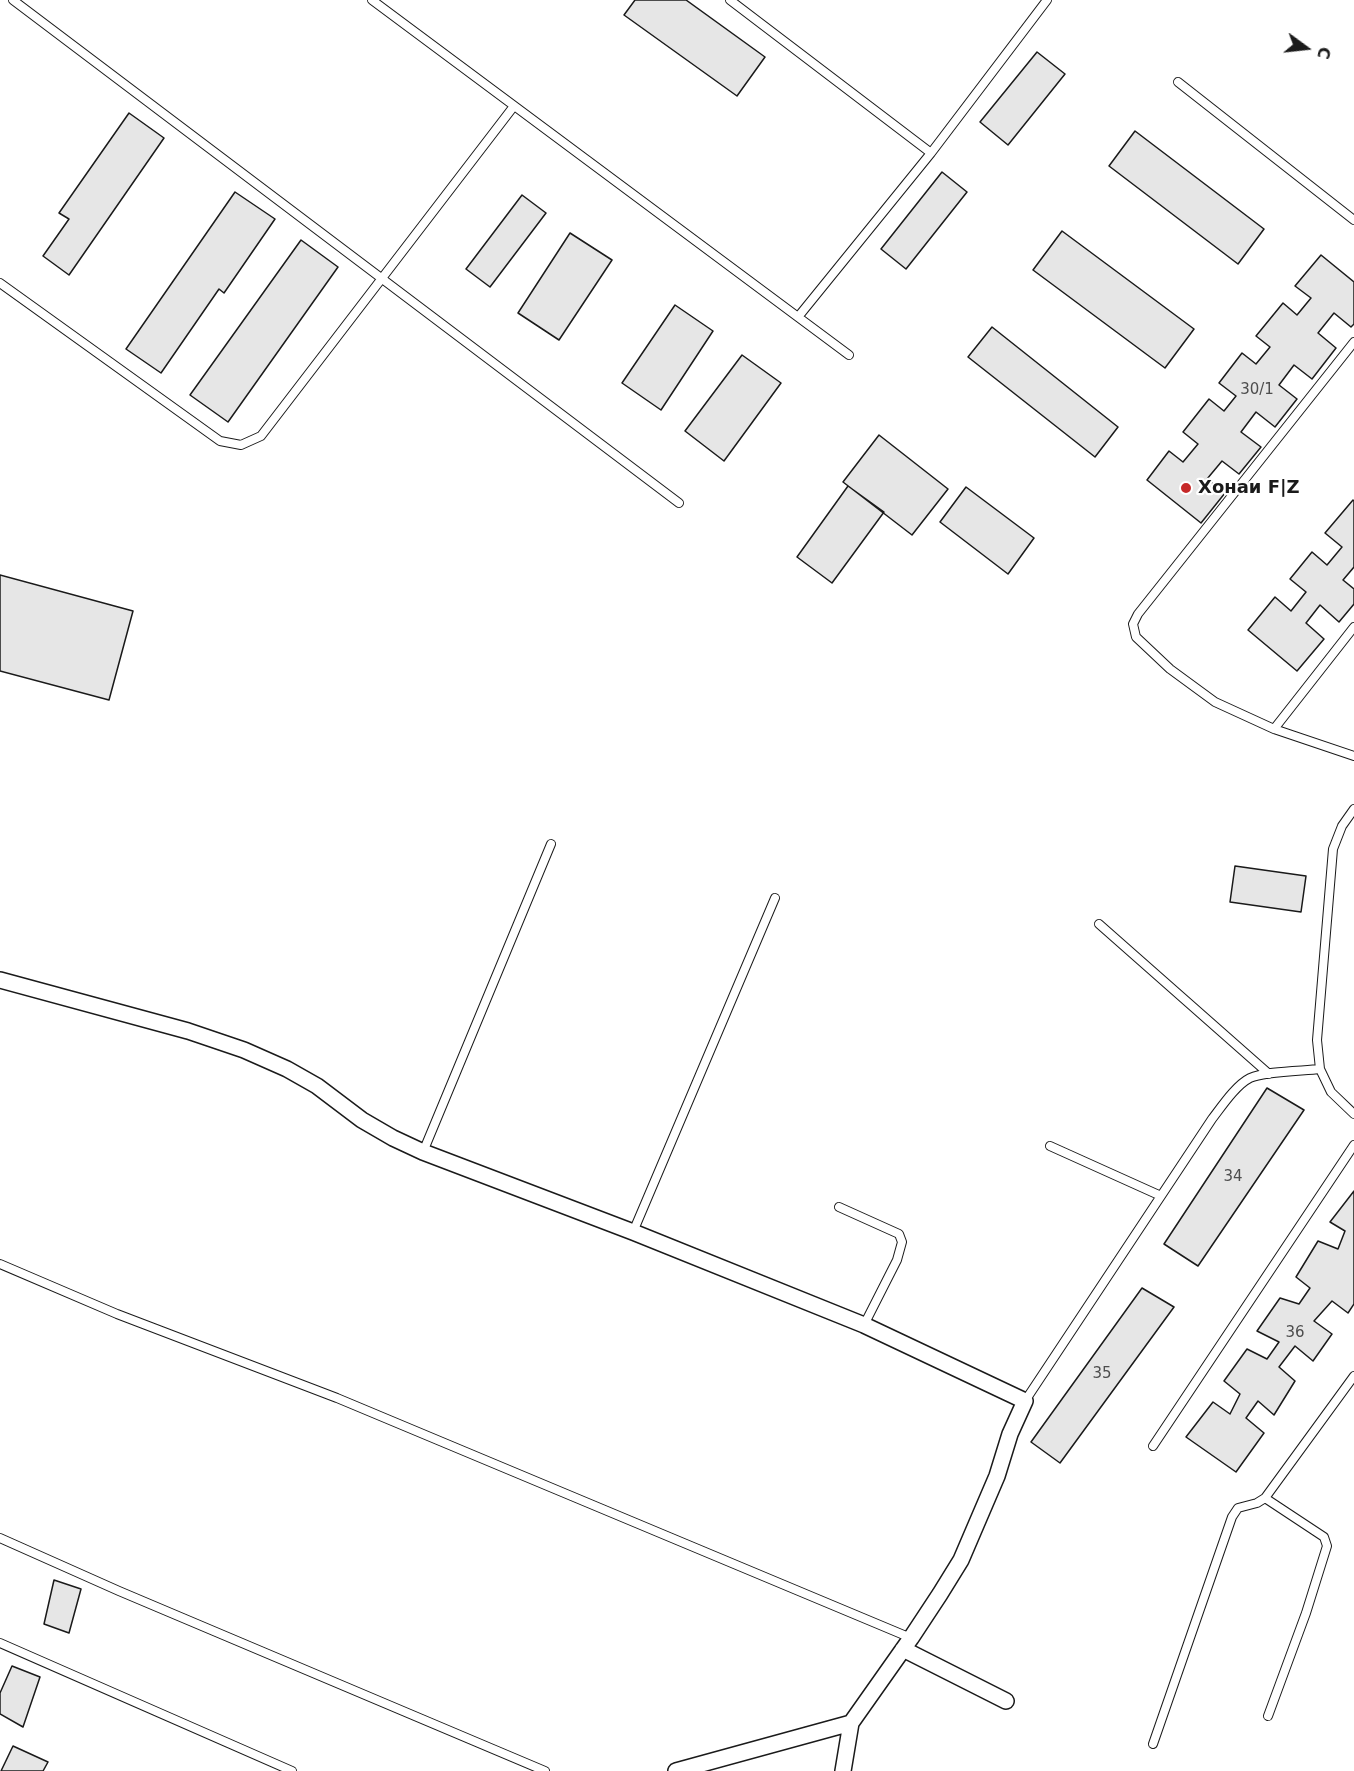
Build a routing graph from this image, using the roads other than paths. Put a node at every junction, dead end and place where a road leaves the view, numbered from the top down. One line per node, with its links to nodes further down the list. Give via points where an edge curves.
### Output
1 (13, 0): 9 (lane)
2 (372, 0): 6 (lane)
3 (730, 0): 7 (lane)
4 (1047, 0): 7 (lane)
5 (1178, 82): 8 (lane)
6 (514, 106): 9 (lane); 11 (lane)
7 (931, 153): 11 (lane)
8 (1354, 220)
9 (382, 279): 10 (lane, via 261,436 241,445 220,441); 14 (lane)
10 (0, 283)
11 (798, 317): 13 (lane)
12 (1354, 342): 16 (lane, via 1133,624 1136,637 1215,702)
13 (849, 355)
14 (679, 503)
15 (1354, 627): 16 (lane)
16 (1274, 729): 17 (lane)
17 (1354, 756)
18 (1354, 809): 23 (lane, via 1332,849 1317,1040)
19 (551, 844): 28 (lane)
20 (775, 898): 31 (lane)
21 (1099, 924): 24 (lane)
22 (0, 980): 28 (street, via 244,1050 287,1069 362,1120)
23 (1320, 1069): 24 (lane); 25 (lane, via 1331,1092)
24 (1269, 1074): 29 (lane, via 1250,1078 1234,1092)
25 (1354, 1114)
26 (1354, 1144): 36 (lane)
27 (1050, 1146): 29 (lane)
28 (423, 1152): 31 (street)
29 (1161, 1196): 35 (lane)
30 (839, 1207): 33 (lane, via 899,1234 902,1242)
31 (633, 1232): 33 (street)
32 (0, 1264): 40 (lane, via 117,1314 337,1398)
33 (864, 1325): 35 (street)
34 (1354, 1376): 37 (lane)
35 (1025, 1401): 40 (street, via 961,1560)
36 (1153, 1446)
37 (1265, 1498): 42 (lane, via 1324,1537 1327,1546); 44 (lane, via 1238,1508 1232,1517)
38 (0, 1538): 46 (lane)
39 (0, 1643): 45 (lane)
40 (907, 1644): 41 (street); 43 (street)
41 (1006, 1701)
42 (1268, 1716)
43 (851, 1722): 47 (street); 48 (street)
44 (1153, 1744)
45 (292, 1771)
46 (544, 1771)
47 (676, 1771)
48 (843, 1771)

